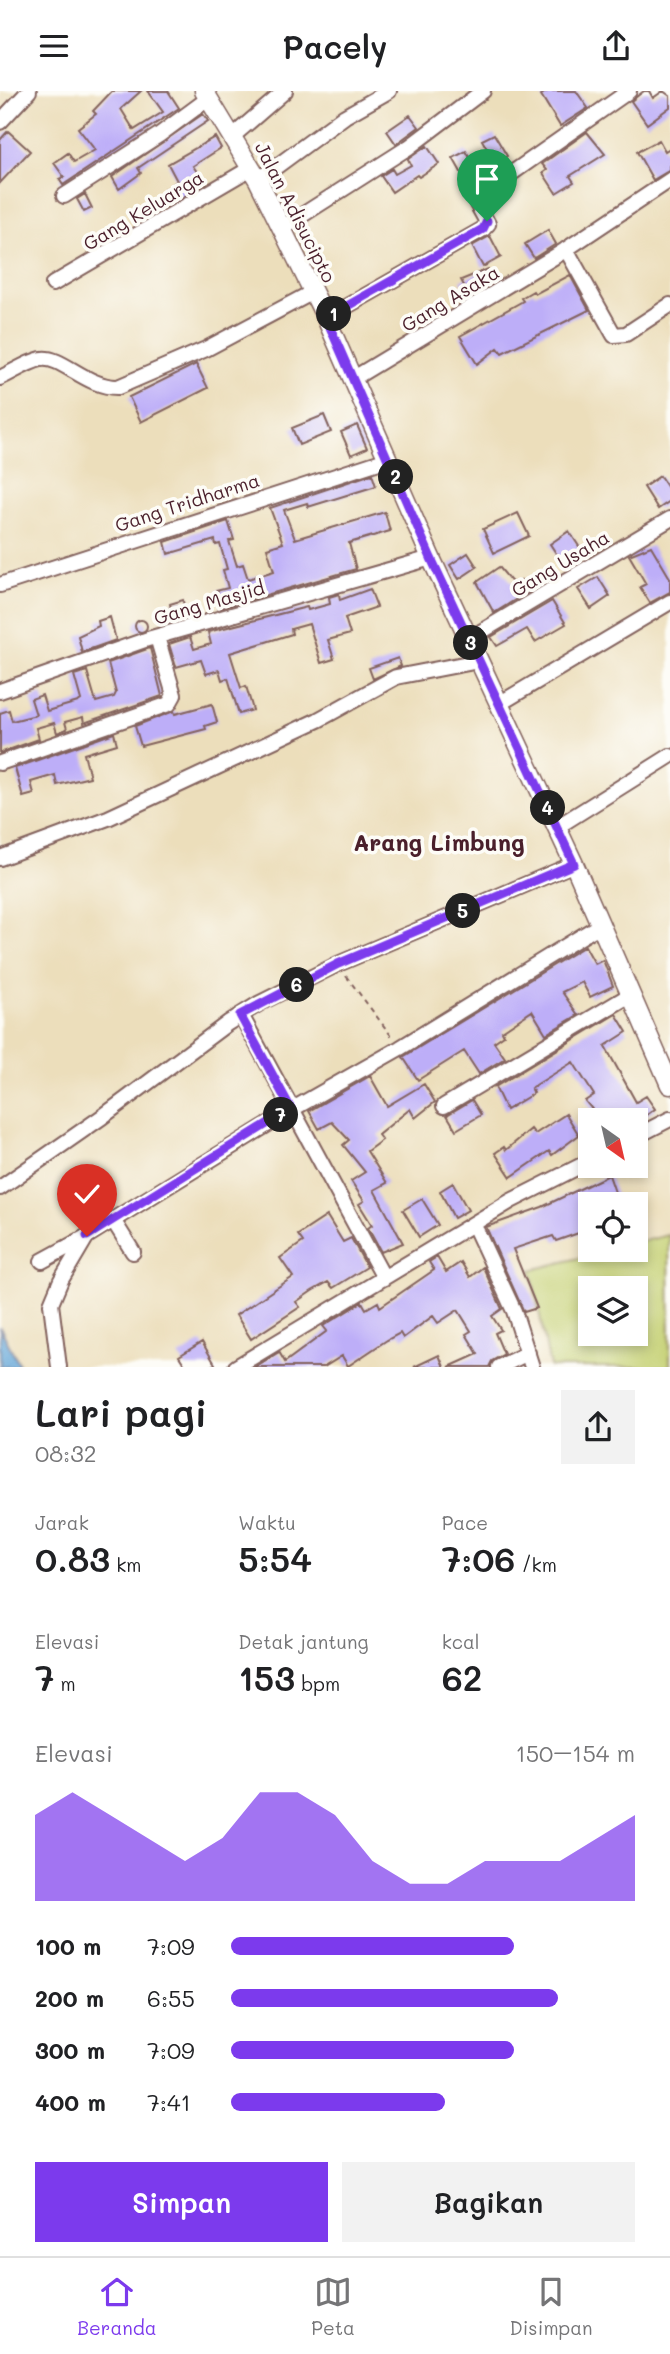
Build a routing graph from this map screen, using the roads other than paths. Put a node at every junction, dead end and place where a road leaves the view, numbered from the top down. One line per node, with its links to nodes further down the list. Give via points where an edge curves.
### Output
1 (29, 91): 7 (street)
2 (285, 91): 8 (street)
3 (389, 91): 9 (street, Gang Keluarga)
4 (483, 91): 12 (street, via 409,147)
5 (629, 91): 17 (street, via 478,197 488,224 483,229)
6 (206, 94): 8 (main road, Jalan Adisucipto); 11 (street, via 159,135)
7 (0, 122)
8 (233, 136): 9 (main road, Jalan Adisucipto)
9 (255, 174): 12 (main road, Jalan Adisucipto); 14 (street, Gang Keluarga)
10 (670, 180): 13 (street, Gang Asaka)
11 (64, 196)
12 (282, 228): 15 (main road, Jalan Adisucipto)
13 (566, 250): 16 (street, via 614,335 626,334); 19 (street, Gang Asaka)
14 (53, 284)
15 (313, 292): 17 (main road, Jalan Adisucipto); 18 (street, via 206,349 118,387 92,383 54,359 41,359)
16 (670, 305)
17 (326, 318): 19 (main road, Jalan Adisucipto)
18 (0, 378)
19 (354, 378): 20 (main road, Jalan Adisucipto)
20 (388, 459): 22 (main road, Jalan Adisucipto); 23 (street, Gang Tridharma)
21 (670, 519): 26 (street, Gang Usaha)
22 (431, 558): 25 (street, Gang Masjid); 26 (main road, Jalan Adisucipto)
23 (0, 585)
24 (670, 602): 29 (street)
25 (157, 637): 28 (street, Gang Masjid); 31 (street, via 174,695 169,704)
26 (469, 639): 27 (main road, Jalan Adisucipto)
27 (479, 661): 29 (main road, Jalan Adisucipto); 33 (street, via 396,677 318,720 108,818)
28 (0, 691)
29 (499, 704): 32 (main road, Jalan Adisucipto)
30 (670, 757): 32 (street)
31 (0, 763)
32 (557, 827): 34 (main road, Jalan Adisucipto)
33 (0, 858)
34 (574, 864): 35 (main road, Jalan Adisucipto); 37 (street, via 338,964)
35 (600, 925): 36 (main road, Jalan Adisucipto); 40 (street)
36 (630, 995): 38 (main road, Jalan Adisucipto); 39 (street)
37 (240, 1015): 40 (street); 44 (street)
38 (670, 1085)
39 (444, 1106)
40 (291, 1109): 45 (street); 50 (street)
41 (670, 1119): 42 (street)
42 (648, 1130)
43 (578, 1167): 46 (street)
44 (0, 1188)
45 (113, 1220): 47 (street); 48 (street)
46 (474, 1225): 50 (street); 51 (street, via 514,1311)
47 (87, 1236): 49 (street); 52 (street, via 51,1304)
48 (133, 1252)
49 (42, 1261)
50 (384, 1278): 53 (street)
51 (530, 1360): 54 (street)
52 (58, 1367)
53 (236, 1367)
54 (499, 1367)

